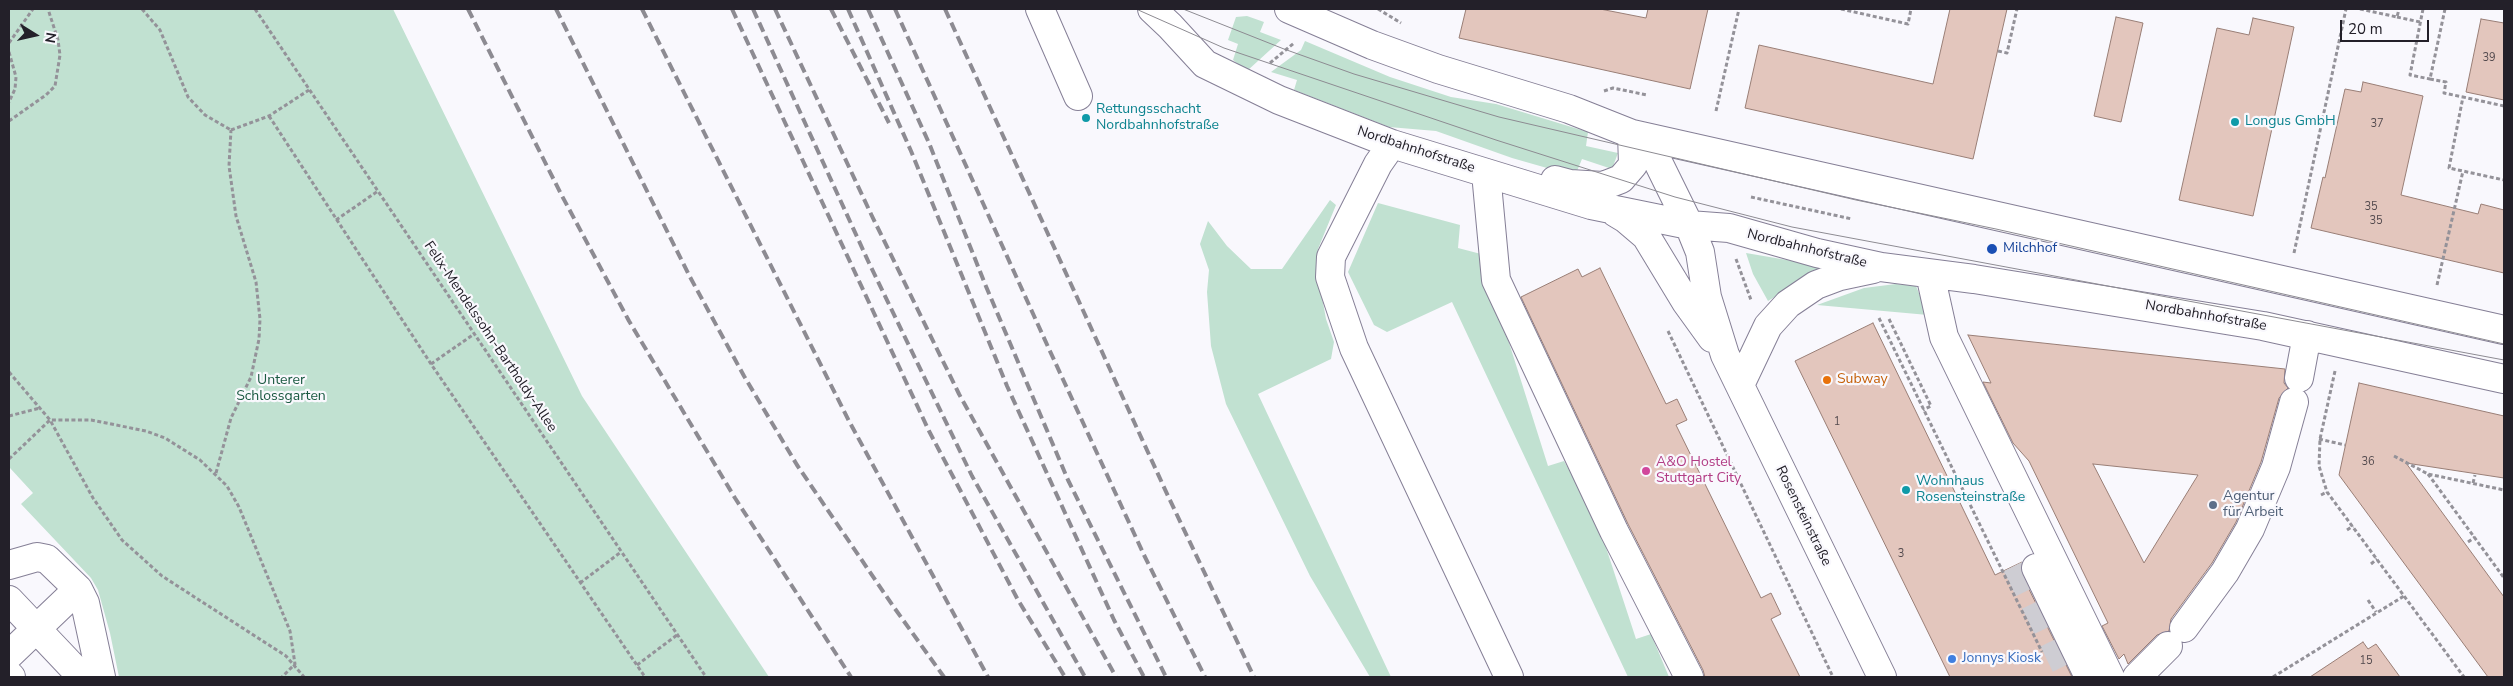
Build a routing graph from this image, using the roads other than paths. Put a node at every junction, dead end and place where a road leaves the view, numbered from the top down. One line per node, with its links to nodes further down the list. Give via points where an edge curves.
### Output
1 (1040, 9): 4 (street)
2 (1289, 9): 5 (street, via 1372,45 1602,120)
3 (1168, 14): 6 (street, Nordbahnhofstraße, via 1205,64 1279,100)
4 (1078, 96)
5 (1632, 134): 6 (street, via 1633,164 1621,179 1603,186 1570,184 1437,142); 9 (street, Rosensteinstraße, via 1654,154); 12 (street)
6 (1392, 144): 7 (street, Nordbahnhofstraße); 25 (street, via 1378,164 1331,257 1330,277 1354,348)
7 (1486, 173): 8 (street, Nordbahnhofstraße); 26 (street, via 1496,280 1614,531)
8 (1604, 208): 9 (street, Nordbahnhofstraße); 14 (street, Rosensteinstraße, via 1626,219 1646,236 1686,302)
9 (1689, 225): 10 (street, Nordbahnhofstraße, via 1729,228); 14 (street, Rosensteinstraße, via 1700,252 1707,297)
10 (1881, 267): 11 (street, Nordbahnhofstraße); 16 (street, via 1816,285 1788,304 1768,326)
11 (1930, 274): 13 (street, Nordbahnhofstraße, via 2165,309); 29 (street, via 1944,337)
12 (2504, 330)
13 (2307, 335): 15 (street, Nordbahnhofstraße); 30 (street, via 2297,390 2276,466 2250,529 2225,572 2176,637)
14 (1725, 355): 16 (street, Rosensteinstraße)
15 (2504, 379)
16 (1740, 385): 27 (street, Rosensteinstraße)
17 (2030, 558): 28 (street)
18 (9, 564): 19 (street, via 47,559)
19 (78, 589): 21 (street); 24 (street, via 85,603)
20 (9, 600): 21 (street)
21 (36, 629): 22 (street); 23 (street)
22 (9, 655)
23 (82, 677)
24 (101, 677)
25 (1509, 677)
26 (1689, 677)
27 (1882, 677)
28 (2088, 677)
29 (2110, 677)
30 (2137, 677)

